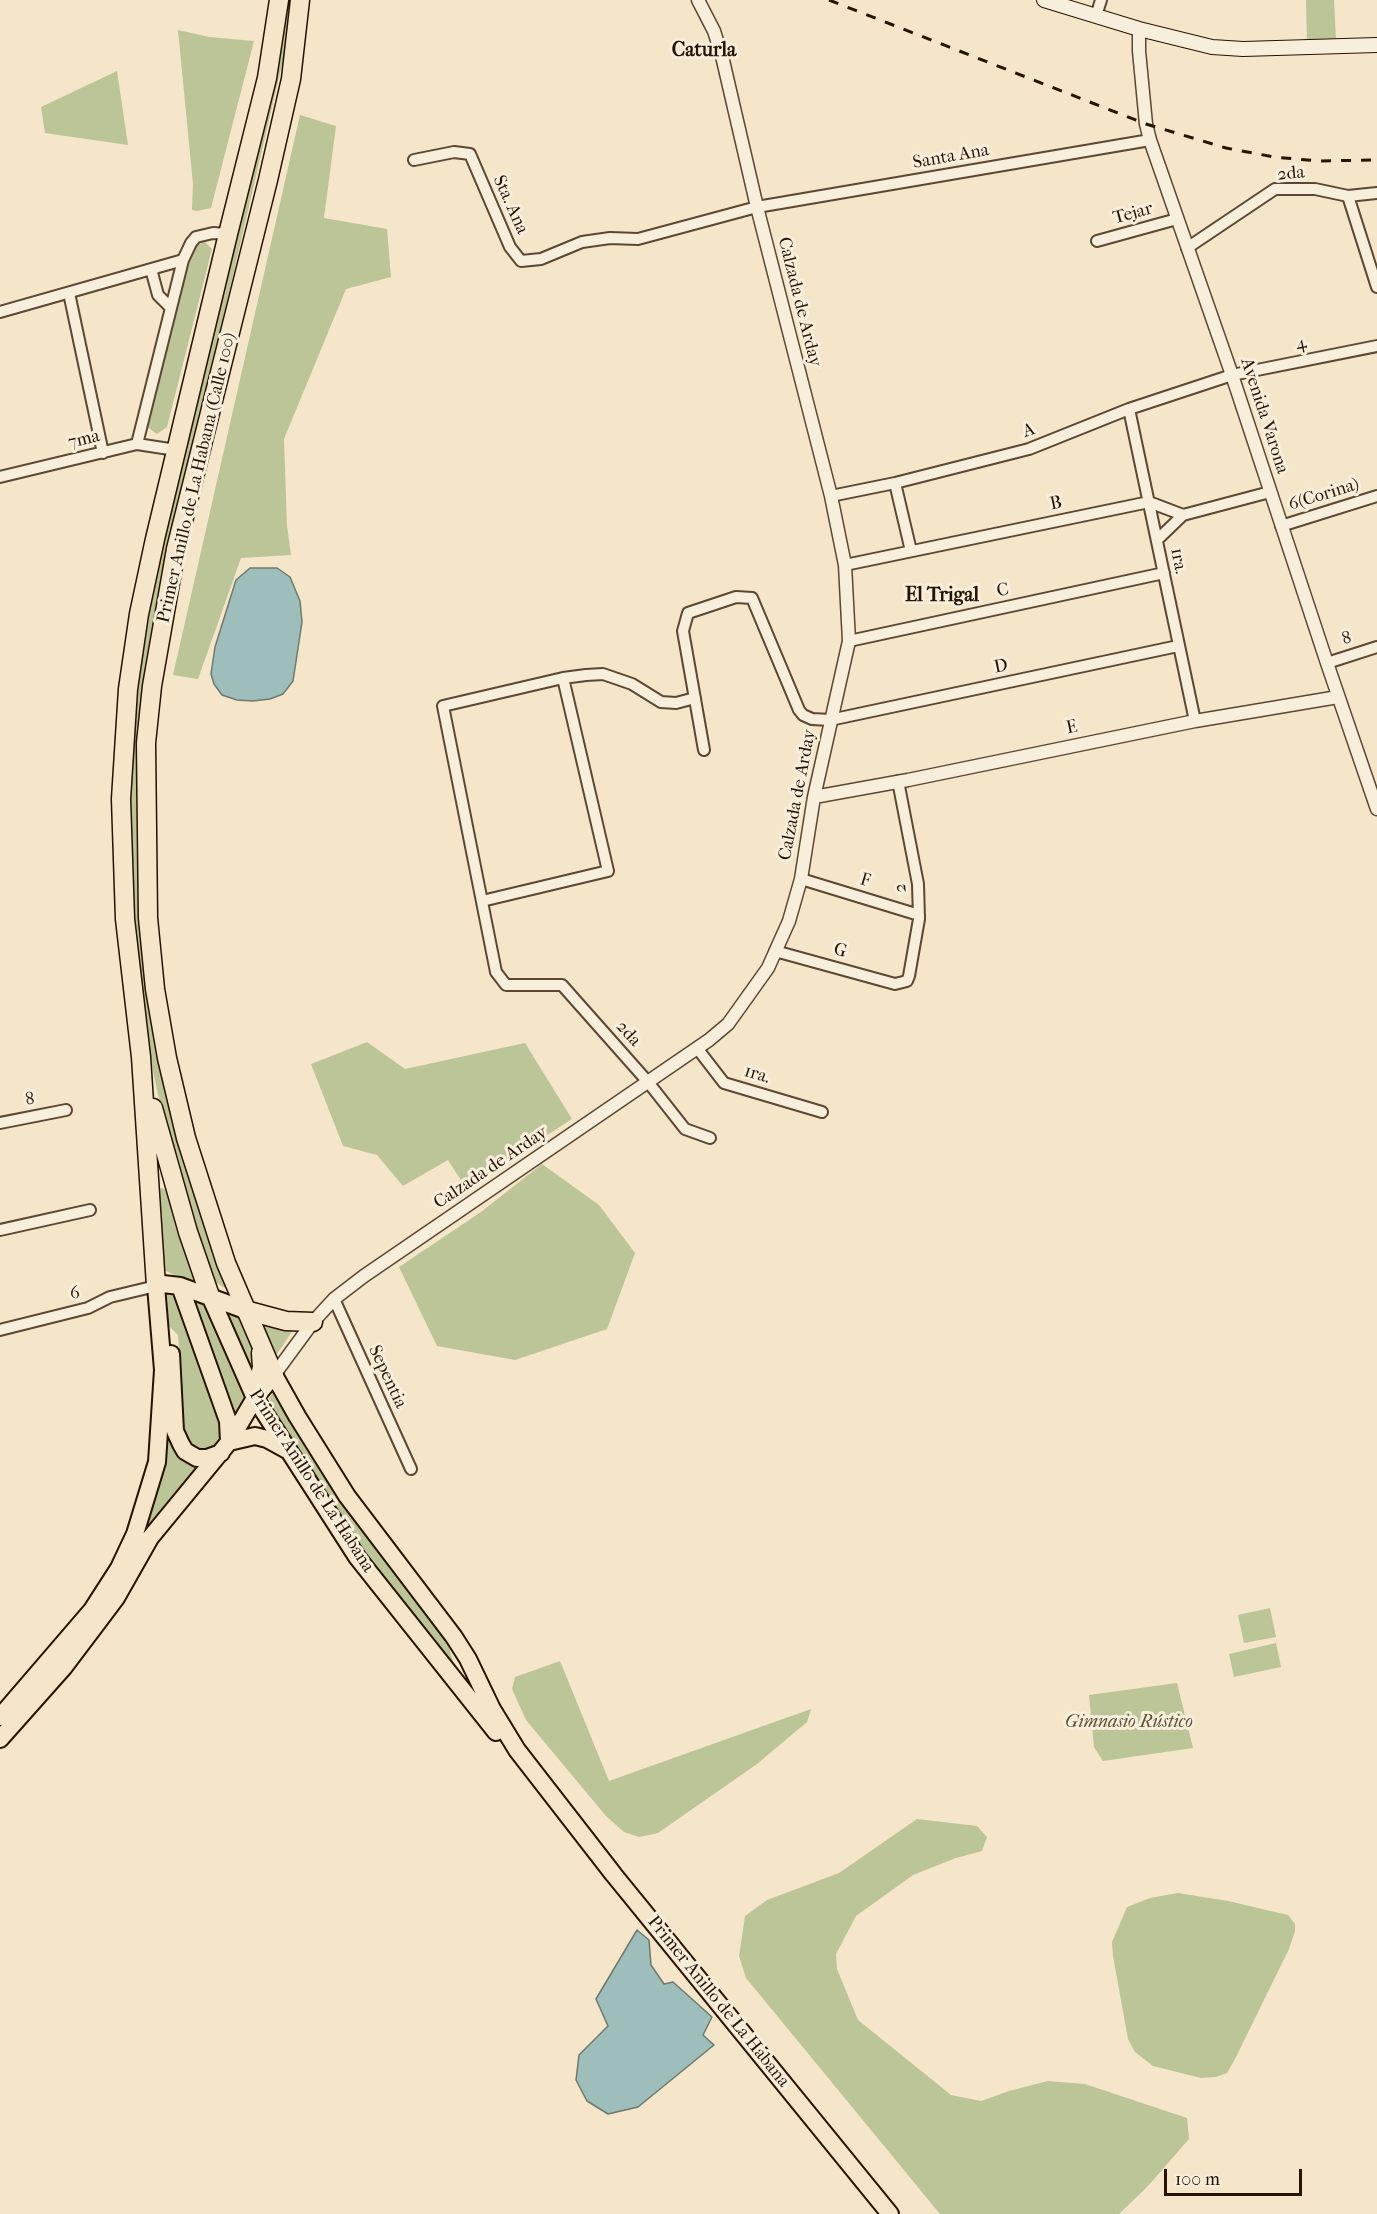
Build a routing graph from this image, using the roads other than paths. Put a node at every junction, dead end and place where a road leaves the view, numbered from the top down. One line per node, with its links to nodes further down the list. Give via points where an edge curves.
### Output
1 (279, 0): 15 (highway, Primer Anillo de La Habana (Calle 100), via 265,87)
2 (300, 0): 74 (highway, Primer Anillo de La Habana (Calle 100), via 295,54 281,124 176,549 147,732 148,918 155,989 186,1138)
3 (698, 0): 13 (street, Calzada de Arday, via 722,56)
4 (1044, 0): 6 (main road)
5 (1101, 0): 6 (street)
6 (1096, 16): 7 (main road)
7 (1139, 29): 8 (main road, via 1212,47); 9 (street, Avenida Varona)
8 (1377, 45)
9 (1150, 140): 13 (street, Santa Ana); 14 (street, Avenida Varona)
10 (414, 160): 13 (street, Sta. Ana, via 454,152 470,154 510,247 521,261 541,259 582,242 638,240)
11 (1377, 193): 12 (street, 2da)
12 (1348, 196): 17 (street, 2da, via 1315,189 1275,189); 20 (street)
13 (757, 207): 33 (street, Calzada de Arday)
14 (1177, 219): 16 (street, Tejar); 17 (street, Avenida Varona)
15 (228, 234): 18 (street, via 196,237); 28 (highway, Primer Anillo de La Habana (Calle 100))
16 (1097, 241)
17 (1187, 248): 25 (street, Avenida Varona)
18 (183, 260): 19 (street); 22 (street)
19 (152, 269): 21 (street); 22 (street, via 158,295)
20 (1377, 287)
21 (69, 293): 23 (street); 29 (street)
22 (171, 308): 27 (street)
23 (0, 312)
24 (1377, 346): 25 (street, 4)
25 (1232, 375): 26 (street, A); 32 (street, Avenida Varona)
26 (1129, 409): 31 (street, A, via 1029,449); 35 (street, 1ra.)
27 (137, 444): 28 (street, 7ma); 29 (street, 7ma)
28 (176, 450): 62 (highway, Primer Anillo de La Habana (Calle 100), via 139,614 123,744 125,919)
29 (103, 453): 30 (street, 7ma)
30 (0, 477)
31 (895, 483): 33 (street, A); 39 (street)
32 (1270, 492): 36 (street); 37 (street, Avenida Varona)
33 (831, 496): 40 (street, Calzada de Arday)
34 (1377, 496): 37 (street, 6(Corina))
35 (1149, 502): 36 (street); 38 (street, 1ra.); 39 (street, B)
36 (1183, 516): 38 (street)
37 (1281, 526): 45 (street, Avenida Varona)
38 (1157, 540): 41 (street, 1ra.)
39 (911, 551): 40 (street, B)
40 (845, 565): 42 (street, Calzada de Arday)
41 (1164, 573): 42 (street, C); 43 (street, 1ra.)
42 (849, 641): 49 (street, Calzada de Arday)
43 (1178, 646): 49 (street, D); 50 (street, 1ra.)
44 (1377, 647): 45 (street, 8)
45 (1327, 663): 47 (street, Avenida Varona)
46 (563, 678): 48 (street, via 603,674 633,684 662,702); 57 (street, via 443,706); 57 (street, via 608,871)
47 (1338, 697): 50 (street, E); 53 (street, Avenida Varona)
48 (695, 698): 49 (street, via 683,631 688,613 736,597 752,598 799,710 812,719); 51 (street)
49 (830, 720): 54 (street, Calzada de Arday)
50 (1195, 721): 52 (street, E)
51 (704, 750)
52 (898, 781): 54 (street, E); 58 (street, 2, via 918,884)
53 (1374, 788): 55 (street, Avenida Varona)
54 (814, 797): 56 (street, Calzada de Arday)
55 (1377, 809)
56 (801, 879): 58 (street, F); 59 (street, Calzada de Arday)
57 (482, 901): 63 (street, 2da, via 496,972 506,985 562,984)
58 (919, 915): 60 (street, 2, via 909,976 903,983)
59 (775, 951): 60 (street, G); 61 (street, Calzada de Arday, via 768,968 728,1024)
60 (895, 984)
61 (697, 1048): 63 (street, Calzada de Arday); 65 (street, 1ra., via 724,1083)
62 (141, 1057): 70 (highway); 72 (highway, Primer Anillo de La Habana, via 162,1146)
63 (648, 1082): 67 (street, 2da, via 685,1129); 73 (street, Calzada de Arday)
64 (66, 1110): 66 (street, 8)
65 (822, 1112)
66 (0, 1123)
67 (710, 1138)
68 (90, 1210): 69 (street)
69 (0, 1230)
70 (156, 1286): 71 (highway); 76 (highway); 77 (street, 6)
71 (180, 1286): 72 (highway); 81 (highway, via 228,1421)
72 (210, 1296): 74 (highway); 80 (highway, Primer Anillo de La Habana)
73 (334, 1299): 75 (street, Calzada de Arday); 83 (street, Sepentia)
74 (245, 1310): 75 (highway, via 286,1322); 78 (highway)
75 (313, 1322): 79 (street, Calzada de Arday)
76 (159, 1325): 81 (highway, via 172,1354 175,1431 181,1444 197,1458 207,1458); 86 (highway, via 163,1370 157,1462 135,1534 92,1610)
77 (0, 1330)
78 (258, 1339): 79 (highway); 80 (highway, via 263,1362)
79 (274, 1375): 80 (highway); 84 (highway, Primer Anillo de La Habana, via 347,1496 454,1637)
80 (255, 1398): 81 (highway); 82 (highway, Primer Anillo de La Habana)
81 (225, 1447): 82 (highway, via 249,1436 262,1437); 87 (highway, via 150,1538 99,1622)
82 (290, 1452): 85 (highway, Primer Anillo de La Habana, via 357,1557)
83 (411, 1469)
84 (479, 1682): 85 (highway); 88 (highway, Primer Anillo de La Habana, via 501,1725)
85 (458, 1686): 88 (highway, Primer Anillo de La Habana)
86 (0, 1717)
87 (0, 1739)
88 (546, 1789): 89 (highway, Primer Anillo de La Habana)
89 (890, 2214)

